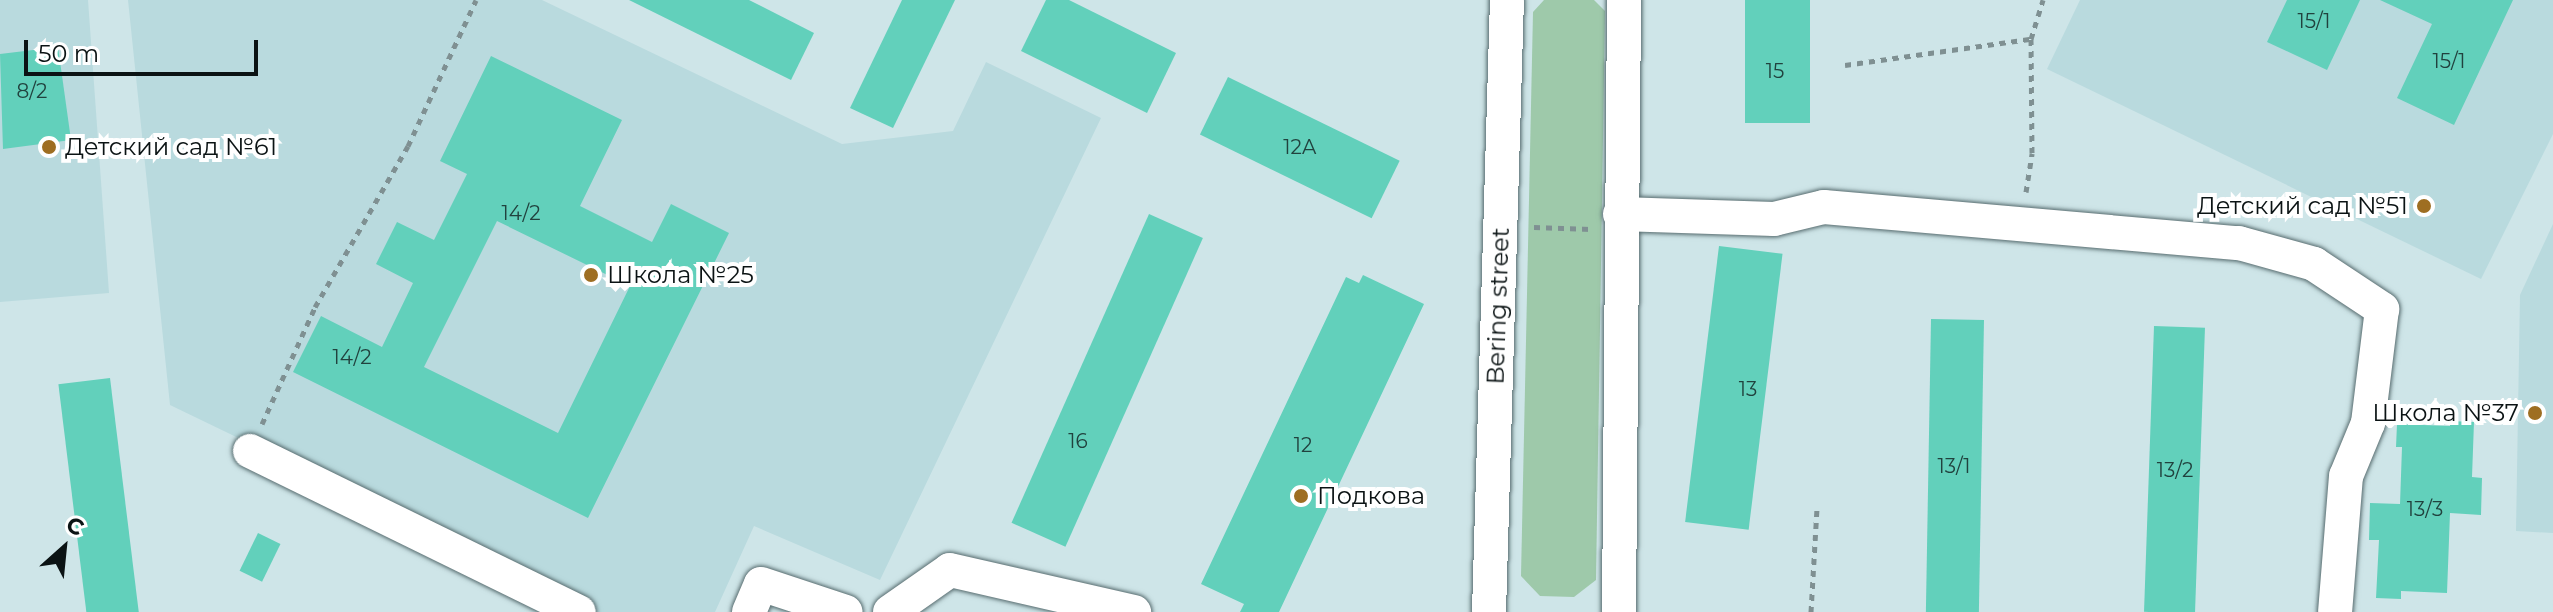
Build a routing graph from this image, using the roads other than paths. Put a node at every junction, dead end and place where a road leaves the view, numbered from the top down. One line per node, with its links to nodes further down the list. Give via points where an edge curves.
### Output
1 (1621, 3): 3 (street)
2 (1511, 7): 11 (street, Bering street)
3 (1610, 221): 12 (street); 13 (street, via 1774,219 1824,207 2239,243 2314,264 2382,309 2368,423 2346,476)
4 (250, 451): 5 (street)
5 (518, 599): 6 (street)
6 (579, 612)
7 (749, 612): 8 (street, via 761,584)
8 (846, 612)
9 (890, 612): 10 (street, via 950,570)
10 (1134, 612)
11 (1489, 612)
12 (1619, 612)
13 (2335, 612)

